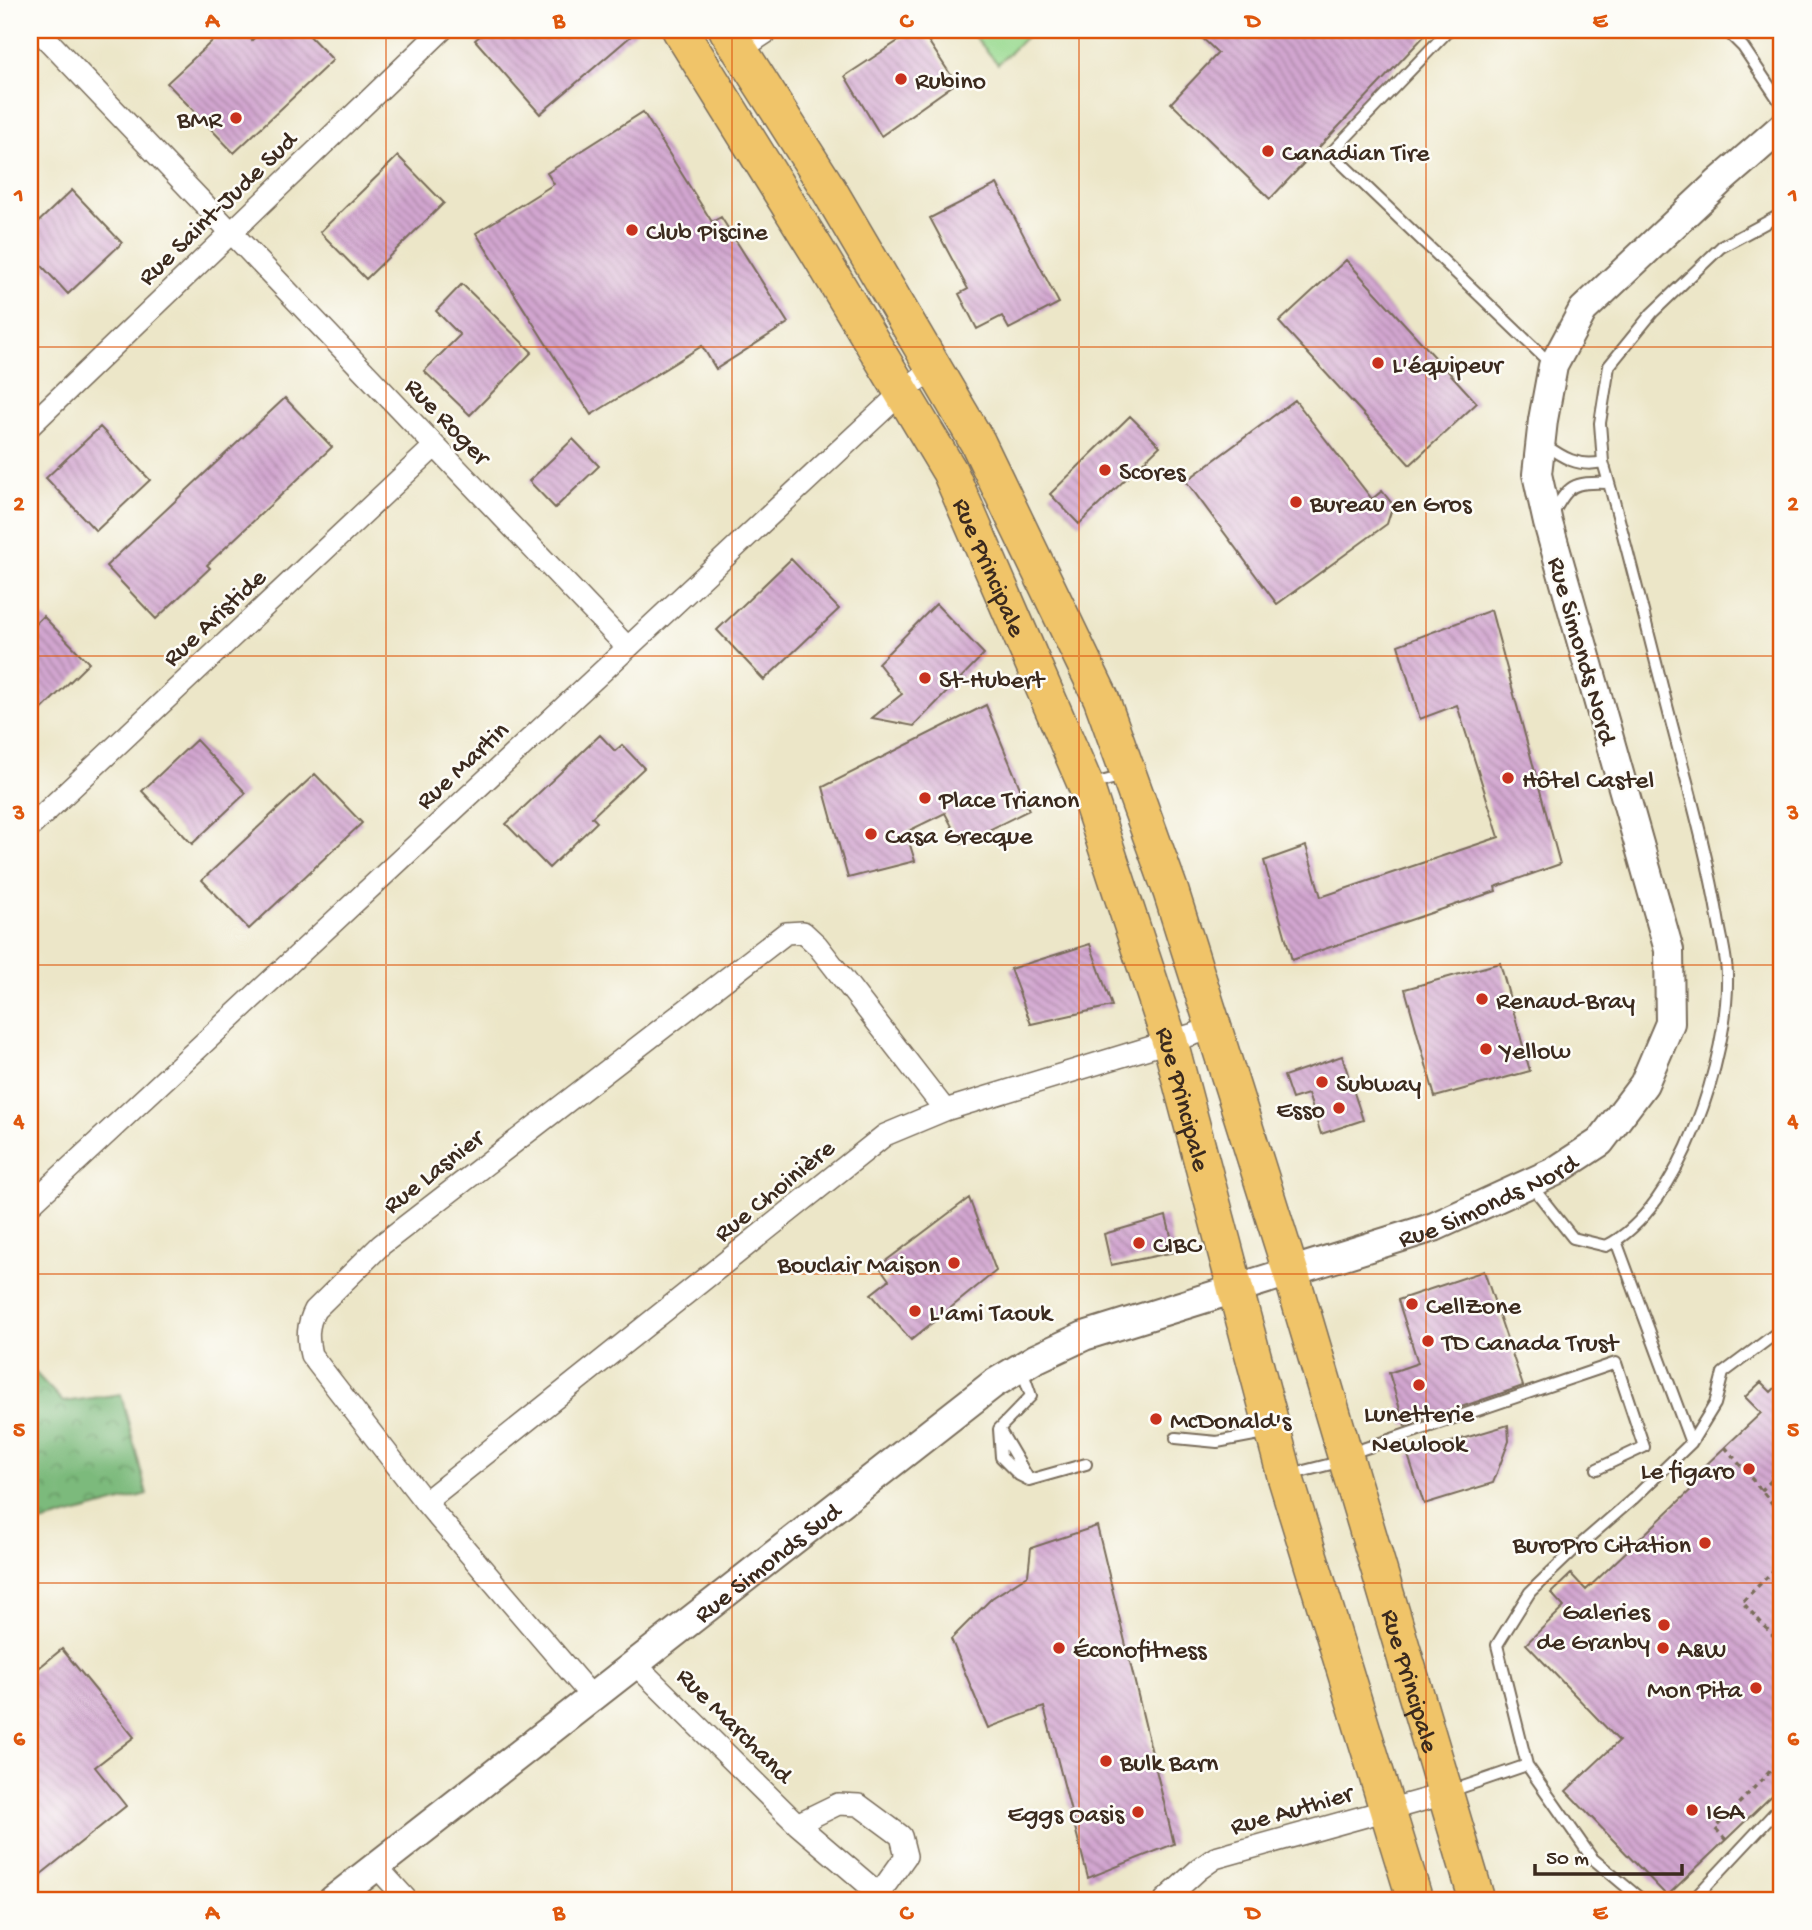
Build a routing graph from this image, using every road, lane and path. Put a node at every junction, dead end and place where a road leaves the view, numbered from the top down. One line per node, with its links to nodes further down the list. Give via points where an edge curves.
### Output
1 (38, 30): 11 (street, Rue Roger)
2 (442, 30): 11 (street, Rue Saint-Jude Sud)
3 (680, 30): 14 (main road, Rue Principale)
4 (770, 30): 7 (street)
5 (1449, 30): 12 (lane, via 1331,153)
6 (1726, 30): 8 (lane, via 1744,47)
7 (734, 40): 13 (main road, Rue Principale)
8 (1782, 105)
9 (1782, 127): 12 (street, Rue Simonds Nord, via 1583,310)
10 (1782, 214): 18 (lane, via 1721,247 1652,313 1609,366 1600,423)
11 (231, 231): 15 (street, Rue Saint-Jude Sud); 17 (street, Rue Roger)
12 (1553, 366): 16 (street, Rue Simonds Nord)
13 (933, 368): 14 (street, Rue Martin); 22 (main road, Rue Principale, via 978,443 1101,698)
14 (902, 391): 21 (street, Rue Martin); 23 (main road, Rue Principale, via 950,472)
15 (30, 426)
16 (1541, 442): 18 (lane, via 1563,458 1587,466); 20 (street, Rue Simonds Nord, via 1537,474)
17 (435, 446): 21 (street, Rue Roger); 24 (street, Rue Aristide)
18 (1603, 462): 19 (lane)
19 (1608, 483): 20 (lane, via 1581,482 1564,492); 30 (lane, via 1710,866 1727,976 1723,1031 1686,1151 1648,1210)
20 (1548, 523): 28 (street, Rue Simonds Nord, via 1669,950 1670,1023 1644,1084 1600,1142)
21 (627, 647): 29 (street, Rue Martin)
22 (1128, 774): 23 (lane); 25 (main road, Rue Principale)
23 (1086, 786): 26 (main road, Rue Principale)
24 (30, 827)
25 (1214, 1028): 26 (street, Rue Choinière); 31 (main road, Rue Principale)
26 (1170, 1042): 27 (street, Rue Choinière); 32 (main road, Rue Principale)
27 (945, 1110): 45 (street, Rue Choinière, via 885,1135); 45 (street, Rue Lasnier, via 817,945 803,932 786,933 381,1245 315,1310 309,1321 311,1355)
28 (1529, 1183): 30 (lane, via 1573,1238 1606,1247); 31 (street, Rue Simonds Nord, via 1434,1227)
29 (30, 1205)
30 (1616, 1241): 37 (lane)
31 (1291, 1273): 32 (street, Rue Simonds Nord); 39 (main road, Rue Principale)
32 (1235, 1289): 34 (street, Rue Simonds Sud, via 1084,1336); 35 (main road, Rue Principale)
33 (1782, 1329): 37 (lane, via 1723,1373 1715,1404)
34 (1021, 1368): 40 (lane, via 1031,1396 999,1429 1001,1457 1029,1480); 49 (street, Rue Simonds Sud, via 993,1384)
35 (1273, 1431): 36 (lane, via 1217,1442); 43 (main road, Rue Principale)
36 (1176, 1438)
37 (1691, 1443): 52 (lane, via 1530,1592 1497,1645)
38 (1725, 1447): 44 (path)
39 (1346, 1457): 41 (lane, via 1616,1363 1644,1447); 43 (lane); 53 (main road, Rue Principale)
40 (1086, 1464)
41 (1597, 1469)
42 (1767, 1471): 44 (path, via 1775,1477)
43 (1285, 1476): 55 (main road, Rue Principale)
44 (1761, 1491): 46 (path)
45 (425, 1502): 50 (street, Rue Lasnier)
46 (1782, 1515)
47 (1782, 1562): 48 (path, via 1742,1602)
48 (1782, 1645)
49 (635, 1664): 50 (street, Rue Simonds Sud); 56 (street, Rue Marchand)
50 (592, 1698): 58 (street, Rue Simonds Sud)
51 (1782, 1759): 57 (path, via 1715,1828)
52 (1527, 1765): 53 (lane); 65 (lane, via 1592,1858)
53 (1445, 1794): 55 (street, Rue Authier); 64 (main road, Rue Principale)
54 (1782, 1805): 66 (lane)
55 (1388, 1810): 62 (street, Rue Authier, via 1215,1858); 63 (main road, Rue Principale)
56 (797, 1824): 59 (street, Rue Marchand); 59 (street, Rue Marchand, via 838,1804 859,1805 901,1836 906,1856)
57 (1726, 1840)
58 (376, 1866): 60 (street, Rue Simonds Sud); 61 (street)
59 (876, 1897)
60 (332, 1900)
61 (407, 1900)
62 (1165, 1900)
63 (1415, 1900)
64 (1477, 1900)
65 (1642, 1900)
66 (1693, 1900)

